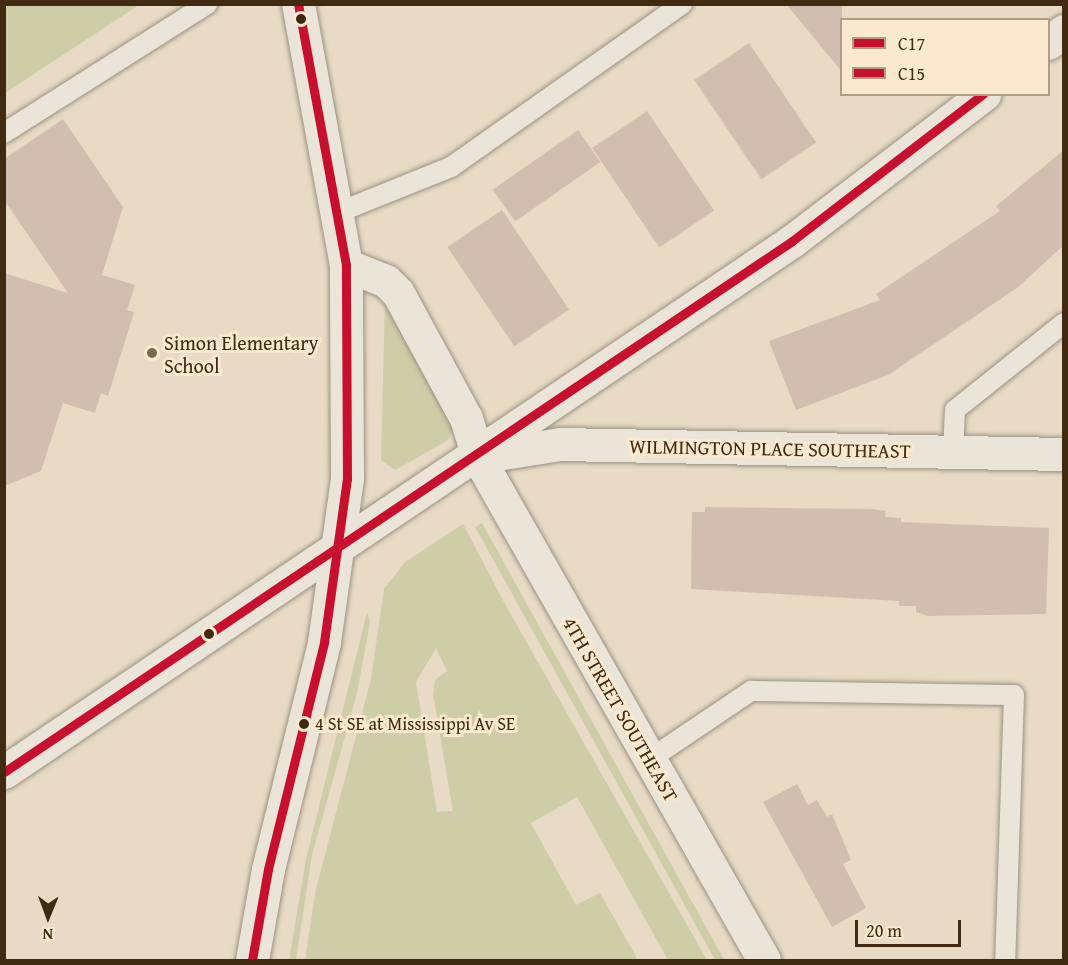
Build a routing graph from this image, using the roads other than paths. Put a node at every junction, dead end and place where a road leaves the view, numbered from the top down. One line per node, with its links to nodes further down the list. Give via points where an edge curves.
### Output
1 (207, 4): 7 (lane)
2 (298, 4): 8 (street)
3 (682, 4): 8 (lane, via 451,167)
4 (1064, 31): 5 (street)
5 (1050, 42)
6 (982, 96): 13 (street, via 867,188)
7 (4, 133)
8 (339, 212): 9 (street)
9 (346, 266): 13 (street, 4TH STREET SOUTHEAST, via 386,281 398,292 466,418); 14 (street, via 350,428)
10 (1064, 322): 11 (lane, via 955,410)
11 (953, 452): 12 (street, WILMINGTON PLACE SOUTHEAST); 13 (street, WILMINGTON PLACE SOUTHEAST, via 560,444)
12 (1064, 454)
13 (478, 457): 14 (street); 15 (street, 4TH STREET SOUTHEAST)
14 (339, 550): 16 (street); 17 (street, via 324,642 268,869)
15 (650, 759): 18 (street, 4TH STREET SOUTHEAST); 19 (lane, via 751,691 1014,695)
16 (4, 772)
17 (252, 960)
18 (764, 960)
19 (1005, 960)

